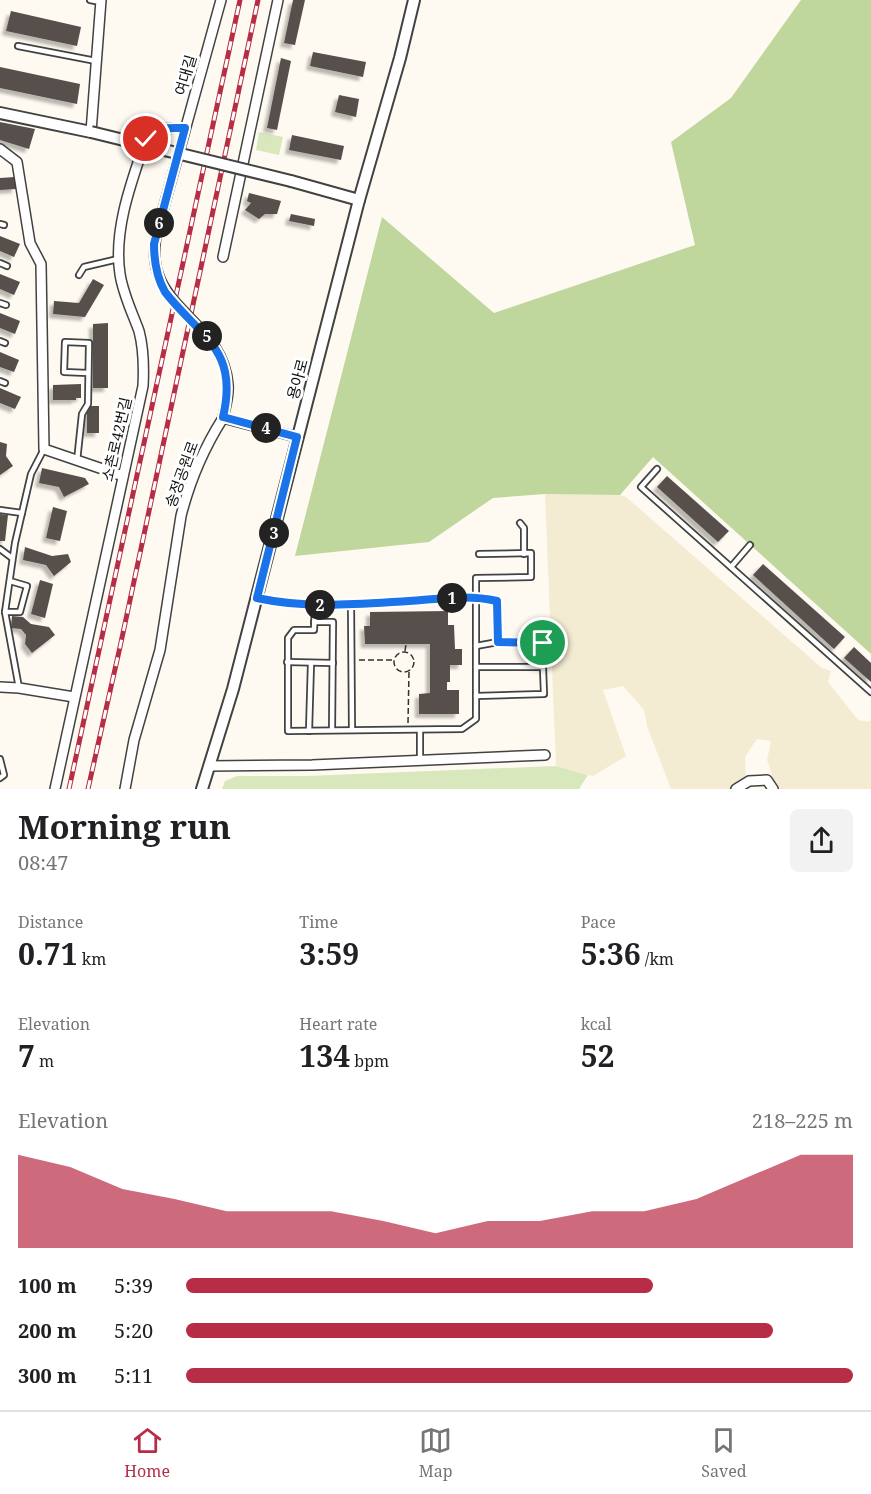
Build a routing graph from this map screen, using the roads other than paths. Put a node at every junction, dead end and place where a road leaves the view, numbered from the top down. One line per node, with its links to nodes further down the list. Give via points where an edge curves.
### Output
1 (90, 0): 5 (lane)
2 (221, 0): 9 (street, 여대길)
3 (278, 0): 14 (street)
4 (414, 0): 12 (street, 용아로)
5 (101, 1): 7 (street)
6 (18, 46): 7 (lane)
7 (96, 61): 10 (street)
8 (0, 113): 10 (street)
9 (185, 128): 13 (street, 여대길); 15 (street, 소촌로42번길, via 157,129 146,139 121,224)
10 (91, 132): 12 (street, bridge)
11 (0, 149): 24 (street, via 17,162 30,243 41,264)
12 (359, 200): 23 (street, 용아로)
13 (158, 228): 22 (street, 송정공원로, bridge, via 154,258 161,285 210,339 222,361 228,385)
14 (223, 257)
15 (118, 259): 18 (lane, via 84,267); 27 (street, 소촌로42번길, via 145,361)
16 (0, 263): 17 (lane)
17 (7, 266)
18 (79, 275)
19 (0, 303): 20 (lane)
20 (6, 305)
21 (88, 373): 21 (lane, via 89,343 65,342 64,372); 25 (lane, via 88,404 82,414)
22 (223, 417): 23 (street); 66 (street, 송정공원로, via 206,444 186,496 160,651 134,740)
23 (297, 437): 39 (street, 용아로)
24 (44, 449): 25 (street); 29 (lane, via 31,474)
25 (77, 461): 27 (street)
26 (657, 469): 36 (lane, via 641,487)
27 (123, 476): 55 (street, 소촌로42번길)
28 (0, 510): 29 (lane)
29 (22, 513): 35 (lane)
30 (520, 524): 34 (lane, via 524,528)
31 (750, 545): 36 (lane)
32 (0, 549): 35 (lane)
33 (479, 554): 34 (lane)
34 (524, 554): 38 (lane, via 531,554 531,577 476,578)
35 (12, 558): 37 (lane)
36 (731, 567): 53 (lane)
37 (9, 581): 42 (lane); 42 (lane, via 27,586 20,612)
38 (476, 596): 41 (lane); 44 (lane, via 497,601); 45 (lane)
39 (257, 598): 40 (lane); 63 (street, 용아로)
40 (315, 605): 41 (lane); 43 (lane)
41 (351, 605): 57 (lane)
42 (5, 612): 52 (lane)
43 (314, 622): 46 (lane, via 314,630 294,630 288,638); 48 (lane, via 333,622)
44 (498, 642): 45 (lane); 50 (lane, via 543,643)
45 (476, 646): 49 (lane)
46 (287, 662): 47 (lane); 59 (lane, via 288,731)
47 (311, 663): 48 (lane); 59 (lane)
48 (333, 663): 56 (lane)
49 (476, 667): 50 (lane); 54 (lane)
50 (543, 667): 54 (lane, via 544,694)
51 (0, 687): 52 (street)
52 (20, 688): 55 (street)
53 (871, 692)
54 (476, 696): 58 (lane, via 476,719 462,729)
55 (74, 697): 65 (street, 소촌로42번길)
56 (332, 730): 57 (lane); 59 (lane)
57 (352, 730): 58 (lane)
58 (420, 730): 62 (lane)
59 (309, 731)
60 (545, 754): 62 (street)
61 (0, 759): 64 (lane)
62 (420, 760): 63 (street)
63 (209, 766): 67 (street, 용아로)
64 (0, 778)
65 (55, 789)
66 (125, 789)
67 (202, 789)
68 (736, 789): 69 (street, via 749,781 767,780)
69 (773, 789)

